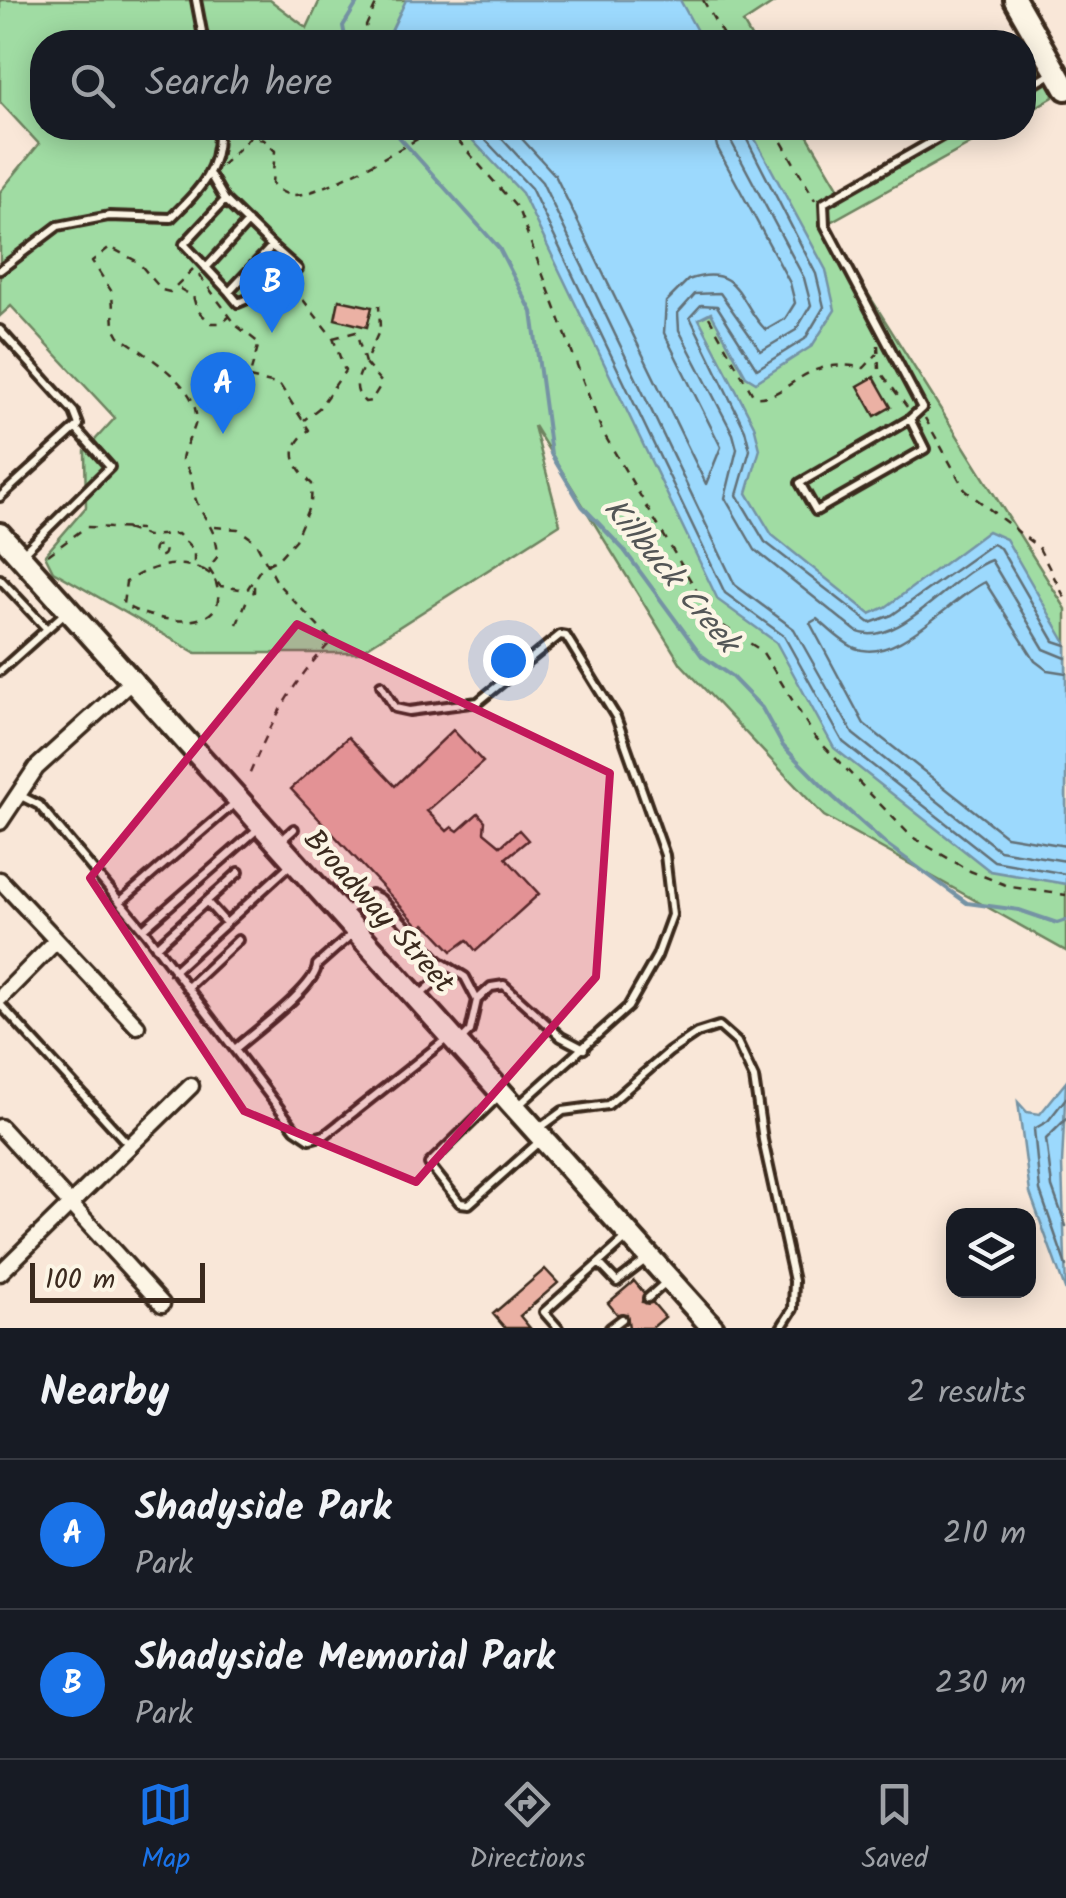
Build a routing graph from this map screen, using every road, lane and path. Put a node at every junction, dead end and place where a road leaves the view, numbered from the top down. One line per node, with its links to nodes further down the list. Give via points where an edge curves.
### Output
1 (196, 0): 5 (lane)
2 (378, 0): 6 (path)
3 (703, 0): 7 (path)
4 (1015, 0): 8 (main road)
5 (202, 30)
6 (368, 30)
7 (720, 30)
8 (1032, 30)
9 (1036, 37): 10 (main road)
10 (1061, 80): 11 (lane)
11 (1036, 87)
12 (219, 140): 19 (lane)
13 (247, 140): 19 (path)
14 (264, 140): 15 (path, via 274,151 272,183 294,195)
15 (414, 140)
16 (458, 140): 82 (path, via 518,209 602,431 714,620 762,651 815,737 912,838 1011,887)
17 (781, 140): 21 (path)
18 (935, 140): 21 (lane, via 824,203)
19 (210, 176): 20 (lane); 27 (lane, via 171,218 109,216 58,226)
20 (226, 200): 22 (lane); 26 (lane, via 184,244)
21 (823, 215): 35 (lane)
22 (248, 222): 23 (lane); 26 (lane)
23 (272, 246): 30 (lane); 30 (lane, via 298,268 281,285 238,302)
24 (186, 256): 25 (path)
25 (194, 268): 29 (path); 32 (path)
26 (206, 268): 30 (lane)
27 (0, 270)
28 (293, 287): 36 (path)
29 (178, 288): 32 (path, via 193,296 196,310 211,323); 45 (path, via 162,290 121,249 110,247 92,261 112,292 119,336 178,380 195,408 182,460 192,472 196,502)
30 (229, 292)
31 (378, 305): 38 (path, via 380,329)
32 (230, 316): 41 (path, via 258,343 249,378 280,385)
33 (709, 318): 37 (path, via 754,397 767,398 824,365 864,368)
34 (0, 330): 42 (lane, via 74,412)
35 (884, 336): 37 (path); 39 (lane)
36 (333, 338): 38 (path, via 356,332); 41 (path, via 345,370)
37 (878, 353): 39 (path, via 898,401)
38 (365, 363): 38 (path, via 356,382 365,402 382,384)
39 (919, 410): 40 (lane); 62 (path, via 965,490 1039,548)
40 (910, 419): 40 (lane, via 800,483 816,511 926,450)
41 (303, 420): 52 (path, via 309,430 292,459 314,492 296,540)
42 (77, 430): 43 (lane); 48 (lane, via 110,467)
43 (0, 498)
44 (125, 528): 46 (path); 47 (path); 50 (path, via 86,527)
45 (214, 528): 52 (path, via 248,534); 55 (path, via 218,556)
46 (140, 529)
47 (153, 534): 49 (path); 54 (path, via 186,538)
48 (6, 544): 64 (main road, Broadway Street)
49 (158, 547): 51 (path, via 153,554); 51 (path, via 166,549)
50 (48, 555)
51 (160, 555): 53 (path)
52 (266, 564): 61 (path); 70 (path, via 332,641 281,703)
53 (162, 565): 54 (path); 63 (path, via 126,582 123,604 149,618 181,622 209,616)
54 (194, 566): 56 (path)
55 (210, 566): 56 (path); 57 (path)
56 (204, 570): 57 (path)
57 (210, 574): 59 (path)
58 (0, 579): 66 (lane)
59 (215, 580): 60 (path); 63 (path)
60 (230, 589): 61 (path); 63 (path)
61 (248, 592): 65 (path)
62 (1066, 600)
63 (218, 601)
64 (69, 610): 66 (lane); 68 (main road, Broadway Street)
65 (236, 624)
66 (48, 630): 67 (lane)
67 (0, 670)
68 (134, 679): 71 (street, via 36,768); 72 (main road, Broadway Street)
69 (381, 685): 100 (lane, via 395,708 410,711 478,702 560,635 616,717 665,855 672,915 628,1008)
70 (248, 778)
71 (18, 795): 73 (street); 83 (lane, via 39,805)
72 (237, 801): 74 (main road, Broadway Street); 83 (lane)
73 (0, 822)
74 (261, 826): 76 (main road, Broadway Street); 79 (lane)
75 (294, 829): 76 (lane)
76 (277, 844): 77 (main road, Broadway Street)
77 (293, 862): 85 (lane); 86 (main road, Broadway Street)
78 (239, 872): 81 (lane)
79 (206, 876): 81 (lane); 87 (lane)
80 (0, 880): 89 (street)
81 (219, 891): 84 (lane)
82 (1066, 895)
83 (120, 902): 87 (lane)
84 (207, 902): 85 (lane); 90 (lane)
85 (226, 923): 92 (lane)
86 (349, 923): 91 (lane, via 360,898 371,894); 94 (main road, Broadway Street); 99 (lane, via 306,988)
87 (143, 929): 90 (lane)
88 (238, 940): 93 (lane)
89 (56, 941): 96 (street); 97 (street)
90 (156, 947): 92 (lane)
91 (439, 961): 94 (lane, via 436,981); 95 (lane, via 465,977)
92 (174, 971): 93 (lane)
93 (187, 988): 99 (lane)
94 (416, 998): 98 (main road, Broadway Street)
95 (477, 1000): 98 (lane, via 470,1031); 100 (lane, via 504,985)
96 (0, 1001): 105 (lane)
97 (137, 1026)
98 (453, 1040): 99 (lane, via 325,1136 310,1140); 102 (main road, Broadway Street)
99 (234, 1049)
100 (584, 1049): 102 (lane)
101 (191, 1086): 105 (street)
102 (508, 1102): 104 (main road, Broadway Street); 104 (lane, via 432,1158 430,1170 460,1203 469,1204)
103 (0, 1127): 106 (street)
104 (538, 1136): 107 (main road, Broadway Street); 118 (lane, via 564,1111 612,1102 697,1033 728,1030 754,1078 794,1280 793,1309)
105 (130, 1146): 106 (street)
106 (70, 1204): 109 (street); 113 (street)
107 (629, 1236): 108 (main road, Broadway Street); 110 (lane)
108 (649, 1258): 110 (lane, via 617,1282); 111 (main road, Broadway Street)
109 (3, 1263)
110 (600, 1264): 115 (lane, via 544,1312)
111 (669, 1278): 112 (lane); 117 (main road, Broadway Street)
112 (648, 1298)
113 (162, 1304)
114 (622, 1319): 116 (lane)
115 (558, 1328)
116 (610, 1328)
117 (714, 1328)
118 (781, 1328)

